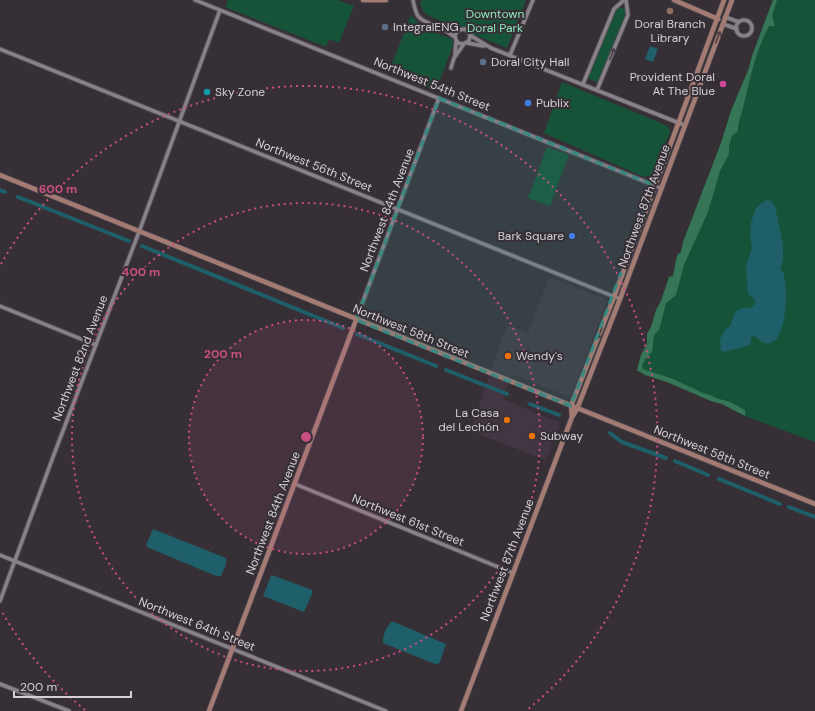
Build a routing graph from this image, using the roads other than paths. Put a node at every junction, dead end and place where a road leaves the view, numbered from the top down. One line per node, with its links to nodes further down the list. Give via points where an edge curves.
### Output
1 (194, 0): 11 (street, Northwest 54th Street)
2 (363, 0): 3 (main road)
3 (386, 0)
4 (413, 0): 17 (street, via 423,20)
5 (533, 0): 25 (street)
6 (625, 0): 10 (street); 12 (street)
7 (674, 0): 14 (main road)
8 (724, 0): 14 (main road, Northwest 87th Avenue)
9 (732, 0): 13 (main road, Northwest 87th Avenue)
10 (617, 5): 12 (street); 28 (street)
11 (220, 10): 30 (street, Northwest 54th Street); 31 (street, Northwest 82nd Avenue)
12 (628, 10): 29 (street, one-way to 12)
13 (725, 17): 14 (main road); 15 (street); 16 (main road, Northwest 87th Avenue)
14 (717, 18): 16 (main road); 32 (main road, Northwest 87th Avenue)
15 (739, 22): 19 (street); 19 (street, via 748,22 752,26 751,31 743,36)
16 (722, 24): 19 (street); 33 (main road, Northwest 87th Avenue, one-way to 16)
17 (441, 27): 18 (street); 21 (street)
18 (458, 30): 20 (street, via 465,29); 21 (street)
19 (737, 30)
20 (470, 35): 22 (street); 23 (street)
21 (456, 39): 22 (street, via 460,44); 26 (street)
22 (465, 44): 23 (street, via 475,43); 26 (street)
23 (491, 48): 25 (street)
24 (0, 49): 31 (street, Northwest 56th Street)
25 (510, 55): 28 (street)
26 (454, 58): 27 (street)
27 (451, 68)
28 (583, 84): 29 (street)
29 (597, 90): 32 (street)
30 (439, 98): 35 (street, Northwest 54th Street); 37 (street, Northwest 84th Avenue)
31 (180, 121): 37 (street, Northwest 56th Street); 38 (street, Northwest 82nd Avenue)
32 (678, 123): 33 (street); 35 (main road, Northwest 87th Avenue)
33 (684, 126): 36 (main road, Northwest 87th Avenue)
34 (0, 175): 38 (main road, Northwest 58th Street)
35 (654, 185): 36 (street, Northwest 54th Street); 39 (main road, Northwest 87th Avenue)
36 (661, 188): 40 (main road, Northwest 87th Avenue)
37 (398, 209): 39 (street, Northwest 56th Street); 42 (street, Northwest 84th Avenue)
38 (139, 232): 42 (main road, Northwest 58th Street); 43 (street, Northwest 82nd Avenue)
39 (614, 297): 40 (street, Northwest 56th Street); 44 (main road, Northwest 87th Avenue, one-way to 44)
40 (620, 299): 45 (main road, Northwest 87th Avenue)
41 (0, 306): 43 (street)
42 (356, 320): 44 (main road, Northwest 58th Street); 47 (main road, Northwest 84th Avenue)
43 (96, 345): 50 (street, Northwest 82nd Avenue)
44 (571, 406): 45 (main road, Northwest 58th Street); 46 (main road, Northwest 87th Avenue)
45 (577, 409): 46 (main road, Northwest 87th Avenue); 48 (main road, Northwest 58th Street)
46 (572, 417): 51 (main road, Northwest 87th Avenue)
47 (295, 484): 51 (street, Northwest 61st Street); 53 (main road, Northwest 84th Avenue)
48 (815, 504)
49 (0, 555): 50 (street, Northwest 64th Street)
50 (15, 561): 52 (street, Northwest 82nd Avenue); 53 (street, Northwest 64th Street)
51 (513, 574): 58 (main road, Northwest 87th Avenue)
52 (0, 601)
53 (233, 649): 56 (main road, Northwest 84th Avenue); 57 (street, Northwest 64th Street)
54 (0, 684): 55 (street)
55 (69, 711)
56 (209, 711)
57 (386, 711)
58 (461, 711)

